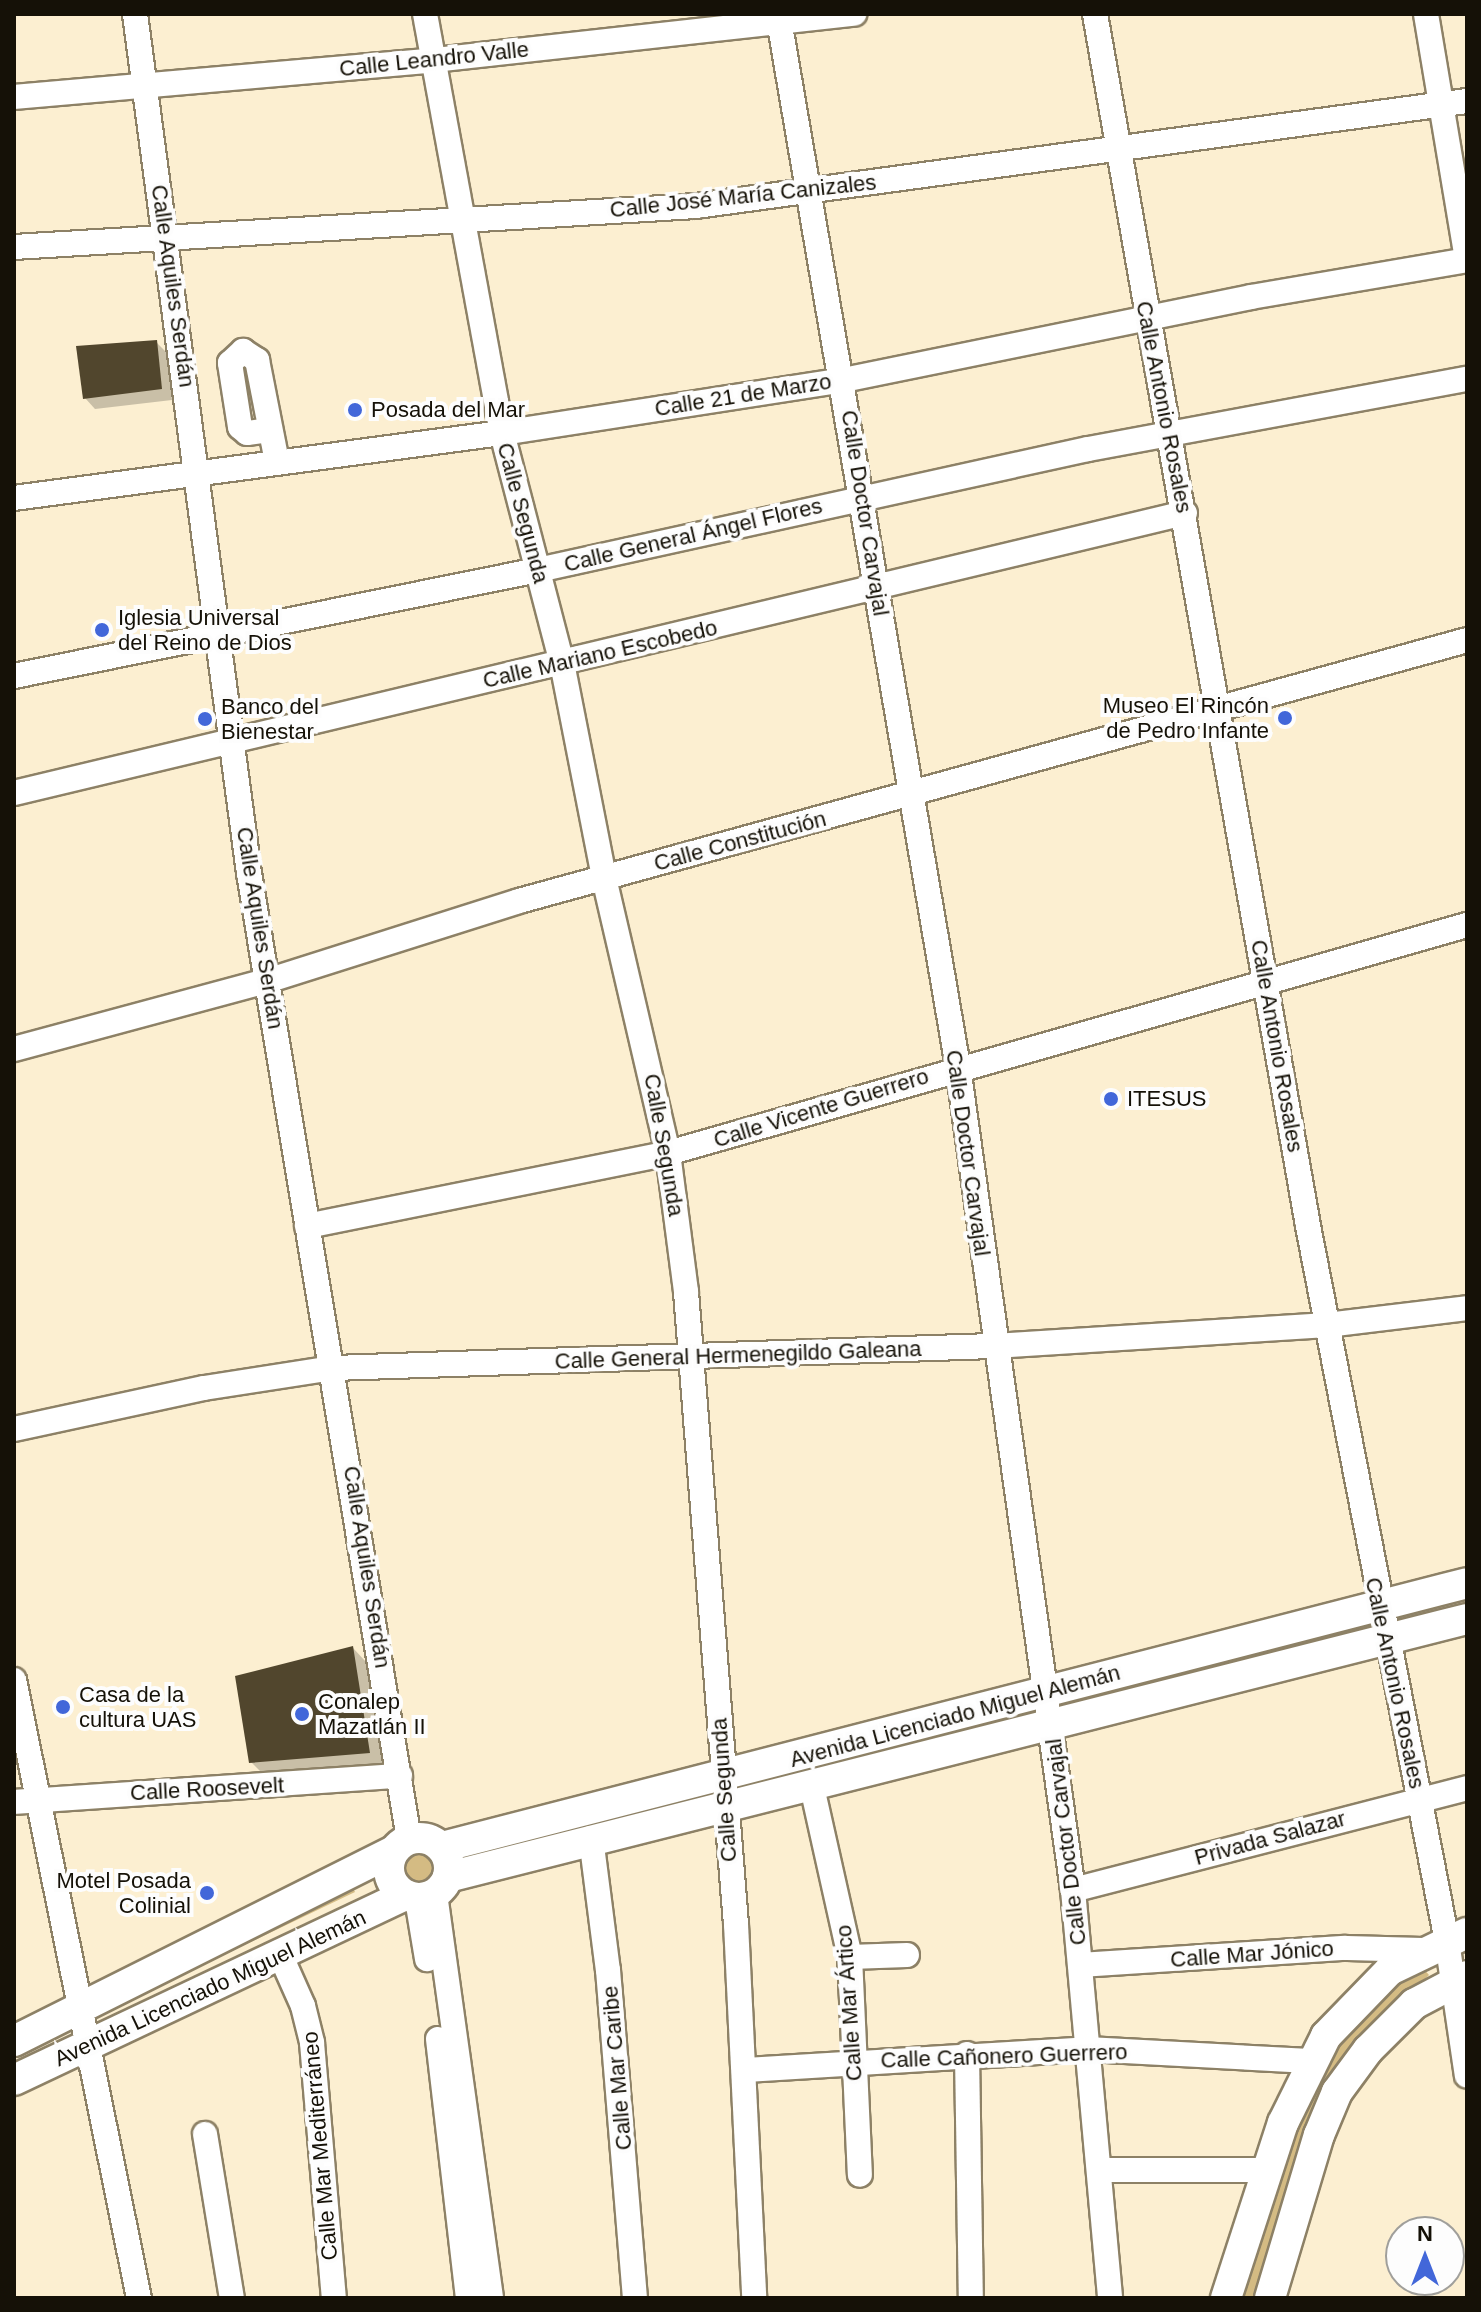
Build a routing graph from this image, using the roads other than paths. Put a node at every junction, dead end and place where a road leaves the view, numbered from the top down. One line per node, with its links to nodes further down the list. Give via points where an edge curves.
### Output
1 (135, 14): 8 (street, Calle Aquiles Serdán)
2 (425, 14): 7 (street, Calle Segunda)
3 (854, 14): 6 (street, Calle Leandro Valle)
4 (1095, 14): 12 (street, Calle Antonio Rosales)
5 (1426, 14): 11 (street)
6 (779, 19): 7 (street, Calle Leandro Valle); 13 (street, Calle Doctor Carvajal)
7 (434, 60): 8 (street, Calle Leandro Valle); 14 (street, Calle Segunda)
8 (146, 87): 9 (street, Calle Leandro Valle); 15 (street, Calle Aquiles Serdán)
9 (14, 97)
10 (1467, 101): 11 (street, Calle José María Canizales)
11 (1441, 106): 12 (street, Calle José María Canizales); 17 (street)
12 (1115, 152): 13 (street, Calle José María Canizales); 18 (street, Calle Antonio Rosales)
13 (811, 192): 14 (street, Calle José María Canizales, via 696,206); 20 (street, Calle Doctor Carvajal)
14 (463, 221): 15 (street, Calle José María Canizales); 22 (street, Calle Segunda)
15 (167, 238): 16 (street, Calle José María Canizales); 25 (street, Calle Aquiles Serdán)
16 (14, 247)
17 (1467, 260): 18 (street, Calle 21 de Marzo)
18 (1147, 318): 20 (street, Calle 21 de Marzo); 23 (street, Calle Antonio Rosales)
19 (1467, 379): 23 (street, Calle General Ángel Flores)
20 (843, 380): 22 (street, Calle 21 de Marzo); 26 (street, Calle Doctor Carvajal)
21 (269, 430): 24 (street)
22 (502, 433): 24 (street, Calle 21 de Marzo); 29 (street, Calle Segunda)
23 (1172, 433): 26 (street, Calle General Ángel Flores); 28 (street, Calle Antonio Rosales)
24 (277, 462): 25 (street, Calle 21 de Marzo)
25 (200, 473): 27 (street, Calle 21 de Marzo); 31 (street, Calle Aquiles Serdán)
26 (863, 496): 29 (street, Calle General Ángel Flores); 30 (street, Calle Doctor Carvajal)
27 (14, 498)
28 (1185, 513): 30 (street, Calle Mariano Escobedo); 35 (street, Calle Antonio Rosales)
29 (538, 570): 31 (street, Calle General Ángel Flores); 33 (street, Calle Segunda)
30 (877, 589): 33 (street, Calle Mariano Escobedo); 38 (street, Calle Doctor Carvajal)
31 (218, 635): 34 (street, Calle General Ángel Flores); 36 (street, Calle Aquiles Serdán)
32 (1467, 640): 35 (street, Calle Constitución)
33 (562, 663): 36 (street, Calle Mariano Escobedo); 39 (street, Calle Segunda)
34 (14, 676)
35 (1217, 709): 38 (street, Calle Constitución); 42 (street, Calle Antonio Rosales)
36 (232, 740): 37 (street, Calle Mariano Escobedo); 41 (street, Calle Aquiles Serdán)
37 (14, 793)
38 (911, 795): 39 (street, Calle Constitución); 44 (street, Calle Doctor Carvajal)
39 (604, 878): 41 (street, Calle Constitución); 45 (street, Calle Segunda)
40 (1467, 925): 42 (street, Calle Vicente Guerrero)
41 (270, 980): 43 (street, Calle Constitución); 46 (street, Calle Aquiles Serdán)
42 (1266, 980): 44 (street, Calle Vicente Guerrero); 48 (street, Calle Antonio Rosales)
43 (14, 1049)
44 (958, 1067): 45 (street, Calle Vicente Guerrero); 49 (street, Calle Doctor Carvajal)
45 (668, 1153): 46 (street, Calle Vicente Guerrero); 50 (street, Calle Segunda)
46 (307, 1226): 51 (street, Calle Aquiles Serdán)
47 (1467, 1308): 48 (street, Calle General Hermenegildo Galeana)
48 (1327, 1325): 49 (street, Calle General Hermenegildo Galeana); 54 (street, Calle Antonio Rosales)
49 (994, 1346): 50 (street, Calle General Hermenegildo Galeana); 58 (street, Calle Doctor Carvajal)
50 (689, 1356): 51 (street, Calle General Hermenegildo Galeana); 60 (street, Calle Segunda)
51 (333, 1368): 52 (street, Calle General Hermenegildo Galeana, via 204,1388); 61 (street, Calle Aquiles Serdán)
52 (14, 1429)
53 (1467, 1583): 54 (main road, Avenida Licenciado Miguel Alemán)
54 (1378, 1605): 56 (street, Calle Antonio Rosales); 58 (main road, Avenida Licenciado Miguel Alemán)
55 (1467, 1619): 56 (main road, Avenida Licenciado Miguel Alemán)
56 (1385, 1641): 59 (main road, Avenida Licenciado Miguel Alemán); 64 (street, Calle Antonio Rosales)
57 (14, 1680): 65 (street)
58 (1047, 1690): 59 (street, Calle Doctor Carvajal); 60 (main road, Avenida Licenciado Miguel Alemán)
59 (1053, 1728): 62 (main road, Avenida Licenciado Miguel Alemán); 70 (street, Calle Doctor Carvajal)
60 (724, 1775): 66 (street, Calle Segunda); 69 (main road, Avenida Licenciado Miguel Alemán)
61 (400, 1776): 65 (street, Calle Roosevelt); 68 (street, Calle Aquiles Serdán)
62 (812, 1787): 66 (main road, Avenida Licenciado Miguel Alemán); 75 (street, Calle Mar Ártico)
63 (1467, 1788): 64 (street, Privada Salazar)
64 (1419, 1799): 70 (street, Privada Salazar); 72 (street, Calle Antonio Rosales)
65 (25, 1800): 78 (street)
66 (724, 1806): 67 (main road, Avenida Licenciado Miguel Alemán); 85 (street, Calle Segunda)
67 (591, 1838): 71 (main road, Avenida Licenciado Miguel Alemán); 97 (street, Calle Mar Caribe, via 610,1985)
68 (401, 1846): 69 (main road, via 428,1839); 71 (main road, via 388,1872); 78 (main road, Avenida Licenciado Miguel Alemán)
69 (442, 1847): 71 (main road)
70 (1073, 1890): 76 (street, Calle Doctor Carvajal)
71 (427, 1891): 73 (main road, Avenida Licenciado Miguel Alemán); 95 (street); 96 (street)
72 (1446, 1941): 76 (street, Calle Mar Jónico); 77 (street, Calle Antonio Rosales); 83 (main road, via 1364,1990)
73 (279, 1952): 80 (main road, Avenida Licenciado Miguel Alemán); 94 (street, Calle Mar Mediterráneo, via 310,2032)
74 (907, 1955): 75 (street)
75 (850, 1957): 84 (street, Calle Mar Ártico)
76 (1080, 1965): 81 (street, Calle Doctor Carvajal)
77 (1460, 1979): 86 (street, Calle Antonio Rosales); 102 (main road, via 1414,2004 1384,2031 1337,2092)
78 (81, 2008): 79 (main road, Avenida Licenciado Miguel Alemán); 80 (street)
79 (14, 2041)
80 (90, 2046): 87 (main road, Avenida Licenciado Miguel Alemán); 92 (street)
81 (1087, 2049): 82 (street, Calle Cañonero Guerrero); 83 (street, Calle Cañonero Guerrero); 89 (street, Calle Doctor Carvajal)
82 (967, 2054): 84 (street, Calle Cañonero Guerrero); 99 (street)
83 (1310, 2061): 90 (main road)
84 (854, 2062): 85 (street, Calle Cañonero Guerrero); 91 (street, Calle Mar Ártico)
85 (746, 2070): 98 (street, Calle Segunda)
86 (1467, 2076)
87 (14, 2080)
88 (205, 2134): 93 (street)
89 (1101, 2170): 90 (street); 100 (street, Calle Doctor Carvajal)
90 (1266, 2170): 101 (main road)
91 (860, 2175)
92 (139, 2298)
93 (232, 2298)
94 (334, 2298)
95 (468, 2298)
96 (491, 2298)
97 (635, 2298)
98 (754, 2298)
99 (971, 2298)
100 (1110, 2298)
101 (1226, 2298)
102 (1270, 2298)

